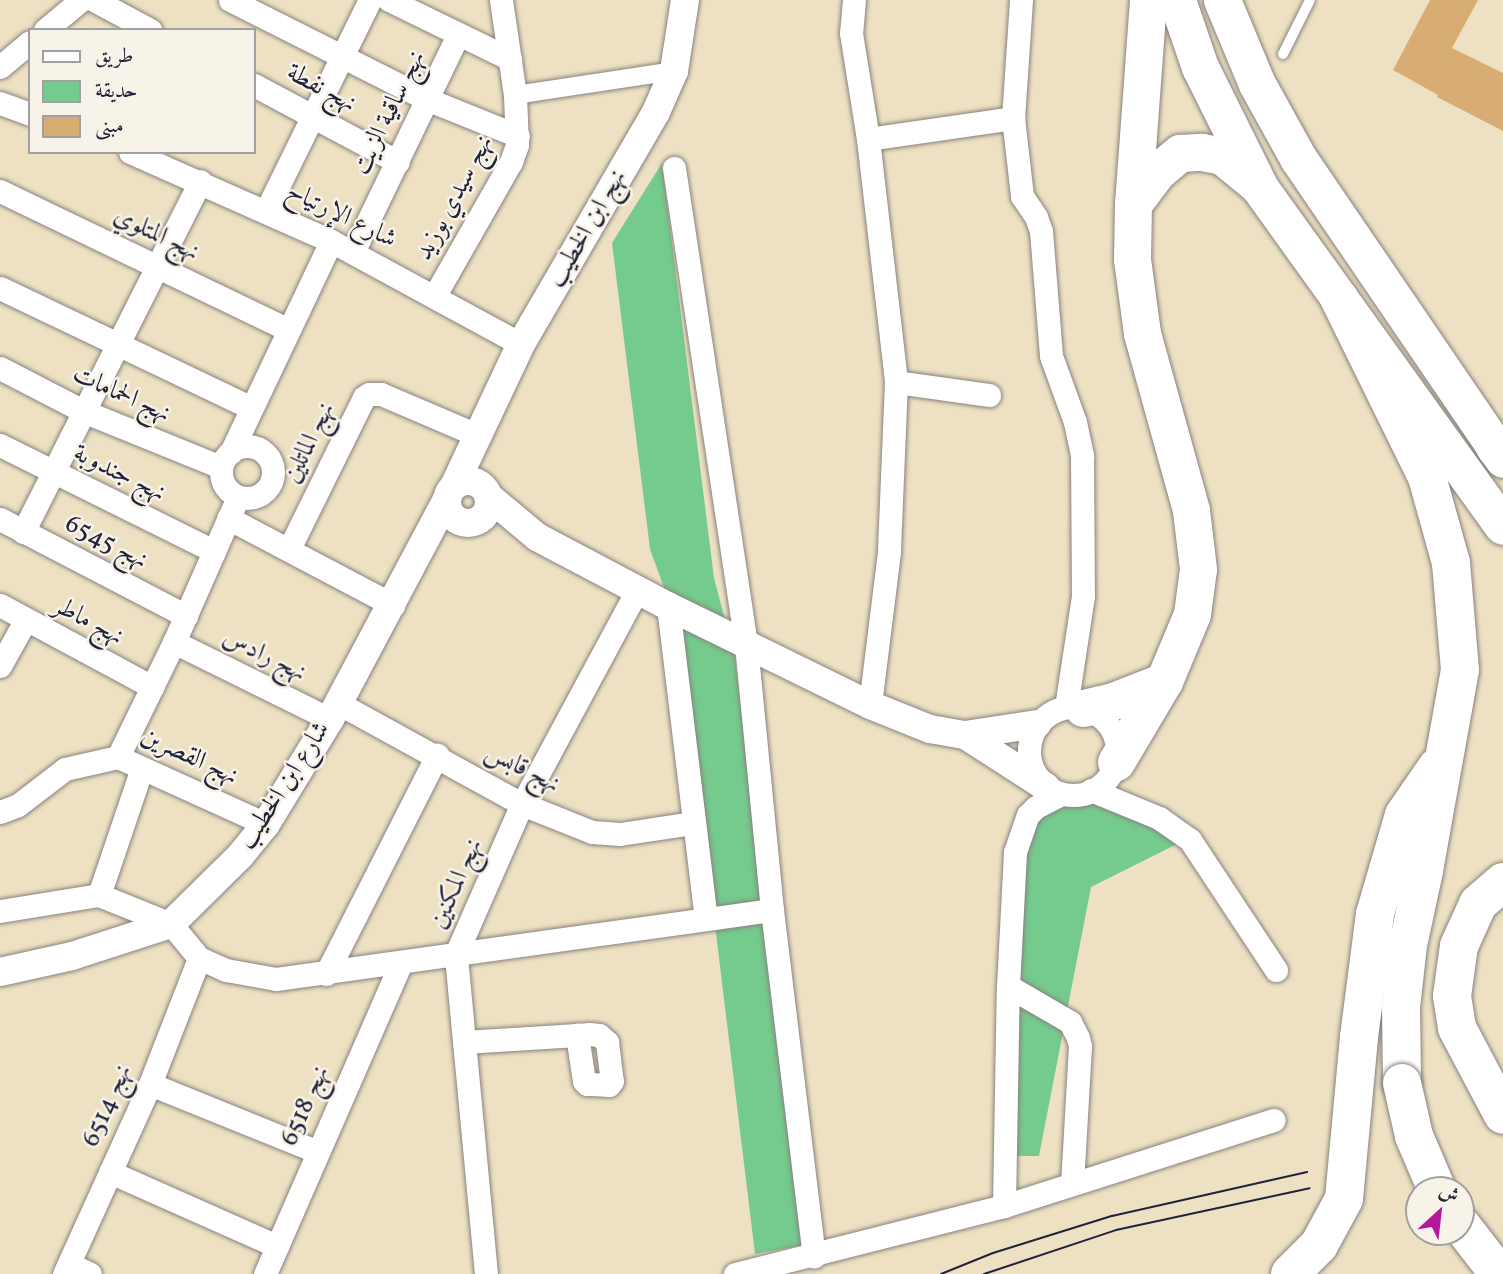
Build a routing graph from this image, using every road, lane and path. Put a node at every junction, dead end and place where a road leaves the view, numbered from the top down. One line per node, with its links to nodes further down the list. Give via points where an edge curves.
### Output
1 (81, 0): 14 (street)
2 (94, 0): 15 (street)
3 (230, 0): 19 (street)
4 (370, 0): 19 (street)
5 (389, 0): 16 (street)
6 (501, 0): 20 (street, نهج سيدي بوزيد)
7 (685, 0): 22 (street, نهج ابن الخطيب)
8 (853, 0): 31 (street, via 850,33)
9 (1021, 0): 29 (street)
10 (1148, 0): 38 (highway)
11 (1177, 0): 36 (highway, via 1200,67)
12 (1222, 0): 56 (highway, via 1257,84 1298,158)
13 (1310, 0): 18 (lane)
14 (47, 28)
15 (145, 28)
16 (458, 35): 20 (street); 25 (street, نهج ساقية الزيت)
17 (28, 44): 21 (street)
18 (1283, 54)
19 (343, 59): 25 (street); 28 (street)
20 (510, 59): 24 (street, نهج سيدي بوزيد)
21 (0, 67)
22 (674, 71): 24 (street); 48 (street, نهج ابن الخطيب, via 656,112)
23 (256, 86): 28 (street, نهج نفطة)
24 (515, 95): 30 (street, نهج سيدي بوزيد)
25 (429, 100): 30 (street); 33 (street, نهج ساقية الزيت)
26 (0, 103): 27 (street)
27 (28, 113)
28 (314, 117): 33 (street, نهج نفطة); 39 (street)
29 (1013, 118): 31 (street); 82 (street, via 1021,196 1041,231 1051,356 1082,456 1083,596)
30 (518, 136): 44 (street, نهج سيدي بوزيد, via 512,162)
31 (868, 139): 50 (street)
32 (135, 154): 35 (street, شارع الإرتياح)
33 (398, 162): 41 (street, نهج ساقية الزيت)
34 (674, 168): 77 (street)
35 (200, 181): 39 (street, شارع الإرتياح); 42 (street)
36 (1261, 188): 38 (highway, via 1222,156 1180,153 1157,172); 45 (highway)
37 (0, 191): 42 (street, نهج المتلوي)
38 (1133, 204): 79 (highway, via 1132,259 1142,333 1191,510 1198,569 1192,614)
39 (266, 211): 40 (street, شارع الإرتياح)
40 (331, 241): 41 (street, شارع الإرتياح); 46 (street)
41 (353, 252): 44 (street, شارع الإرتياح)
42 (155, 266): 46 (street, نهج المتلوي); 47 (street)
43 (0, 288): 47 (street)
44 (435, 295): 48 (street, شارع الإرتياح)
45 (1339, 298): 64 (highway); 88 (highway, via 1427,477 1451,563 1460,670)
46 (288, 330): 52 (street)
47 (115, 344): 52 (street); 53 (street)
48 (521, 344): 54 (street, نهج ابن الخطيب)
49 (0, 368): 53 (street, نهج الحمامات)
50 (896, 382): 51 (street); 81 (street, via 889,552)
51 (989, 395)
52 (250, 407): 57 (street)
53 (83, 411): 57 (street, نهج الحمامات); 58 (street)
54 (474, 443): 59 (street); 60 (street, نهج ابن الخطيب); 68 (street, نهج الماتلين, via 381,394 369,394)
55 (0, 445): 58 (street, نهج جندوبة)
56 (1500, 454)
57 (226, 459): 61 (street, via 226,488); 61 (street, via 239,447 257,448 273,469 264,493)
58 (53, 472): 65 (street); 69 (street, نهج جندوبة)
59 (486, 492): 60 (street, via 469,481); 63 (street, via 487,512); 66 (street)
60 (450, 493): 63 (street, via 451,516); 67 (street, نهج ابن الخطيب)
61 (233, 507): 68 (street); 69 (street)
62 (0, 519): 65 (street, نهج 6545)
63 (470, 523): 66 (street); 67 (street)
64 (1503, 526)
65 (23, 531): 74 (street, نهج 6545)
66 (537, 537): 70 (street)
67 (422, 548): 72 (street, شارع ابن الخطيب)
68 (289, 549): 72 (street)
69 (214, 551): 74 (street)
70 (638, 589): 73 (street); 93 (street, نهج المكنين)
71 (0, 605): 75 (street, نهج ماطر)
72 (393, 605): 83 (street, شارع ابن الخطيب)
73 (668, 606): 77 (street); 95 (street)
74 (186, 616): 76 (street)
75 (25, 621): 78 (street); 80 (street, نهج ماطر)
76 (174, 642): 80 (street); 83 (street, نهج رادس)
77 (746, 645): 81 (street); 99 (street)
78 (0, 666)
79 (1164, 681): 82 (highway, via 1113,701); 89 (highway)
80 (152, 687): 87 (street, نهج القصرين)
81 (870, 705): 85 (street, via 930,729)
82 (1075, 708): 84 (street, via 1050,713); 89 (street, via 1099,715 1111,728)
83 (334, 711): 86 (street, نهج قابس); 96 (street, شارع ابن الخطيب)
84 (1037, 724): 85 (street); 91 (street, via 1029,757 1035,774)
85 (965, 735): 91 (street)
86 (437, 755): 93 (street, نهج قابس); 108 (street)
87 (118, 757): 90 (street, نهج القصرين); 94 (street, via 65,769 18,805)
88 (1443, 759): 117 (highway, bridge, via 1401,1007 1402,1083 1414,1136); 128 (highway, via 1404,815 1375,914 1344,1199 1319,1245)
89 (1116, 762): 92 (street, via 1108,777)
90 (142, 768): 96 (street, نهج القصرين); 98 (street)
91 (1054, 790): 92 (street, via 1079,795); 109 (street, via 1023,824 1015,852)
92 (1091, 790): 106 (street, via 1159,818 1190,840)
93 (522, 804): 95 (street, نهج قابس, via 600,834); 103 (street, نهج المكنين)
94 (0, 812)
95 (693, 823): 101 (street)
96 (266, 824): 102 (street, شارع ابن الخطيب)
97 (1503, 882): 113 (highway, via 1478,904 1459,946 1452,996 1457,1028)
98 (99, 895): 100 (street); 102 (street)
99 (772, 910): 101 (street); 122 (street)
100 (0, 911)
101 (706, 919): 103 (street)
102 (171, 924): 104 (street); 107 (street, شارع ابن الخطيب, via 72,956)
103 (456, 954): 105 (street); 111 (street, نهج المكنين)
104 (199, 958): 108 (street, via 226,970 276,979); 112 (street, نهج 6514)
105 (401, 962): 108 (street); 115 (street, نهج 6518)
106 (1276, 970)
107 (0, 972)
108 (326, 974)
109 (1008, 986): 118 (street, via 1070,1022 1078,1038); 119 (street)
110 (577, 1035): 111 (street)
111 (464, 1042): 126 (street, نهج المكنين)
112 (150, 1084): 115 (street); 116 (street, نهج 6514)
113 (1503, 1115)
114 (1274, 1120): 118 (street)
115 (316, 1152): 121 (street, نهج 6518)
116 (110, 1172): 121 (street); 123 (street, نهج 6514)
117 (1431, 1176)
118 (1072, 1183): 119 (street)
119 (1004, 1206): 122 (street)
120 (1475, 1243): 129 (highway)
121 (277, 1246): 125 (street, نهج 6518)
122 (814, 1256): 127 (street)
123 (66, 1269): 124 (street)
124 (90, 1274)
125 (265, 1274)
126 (486, 1274)
127 (735, 1274)
128 (1290, 1274)
129 (1499, 1274)

